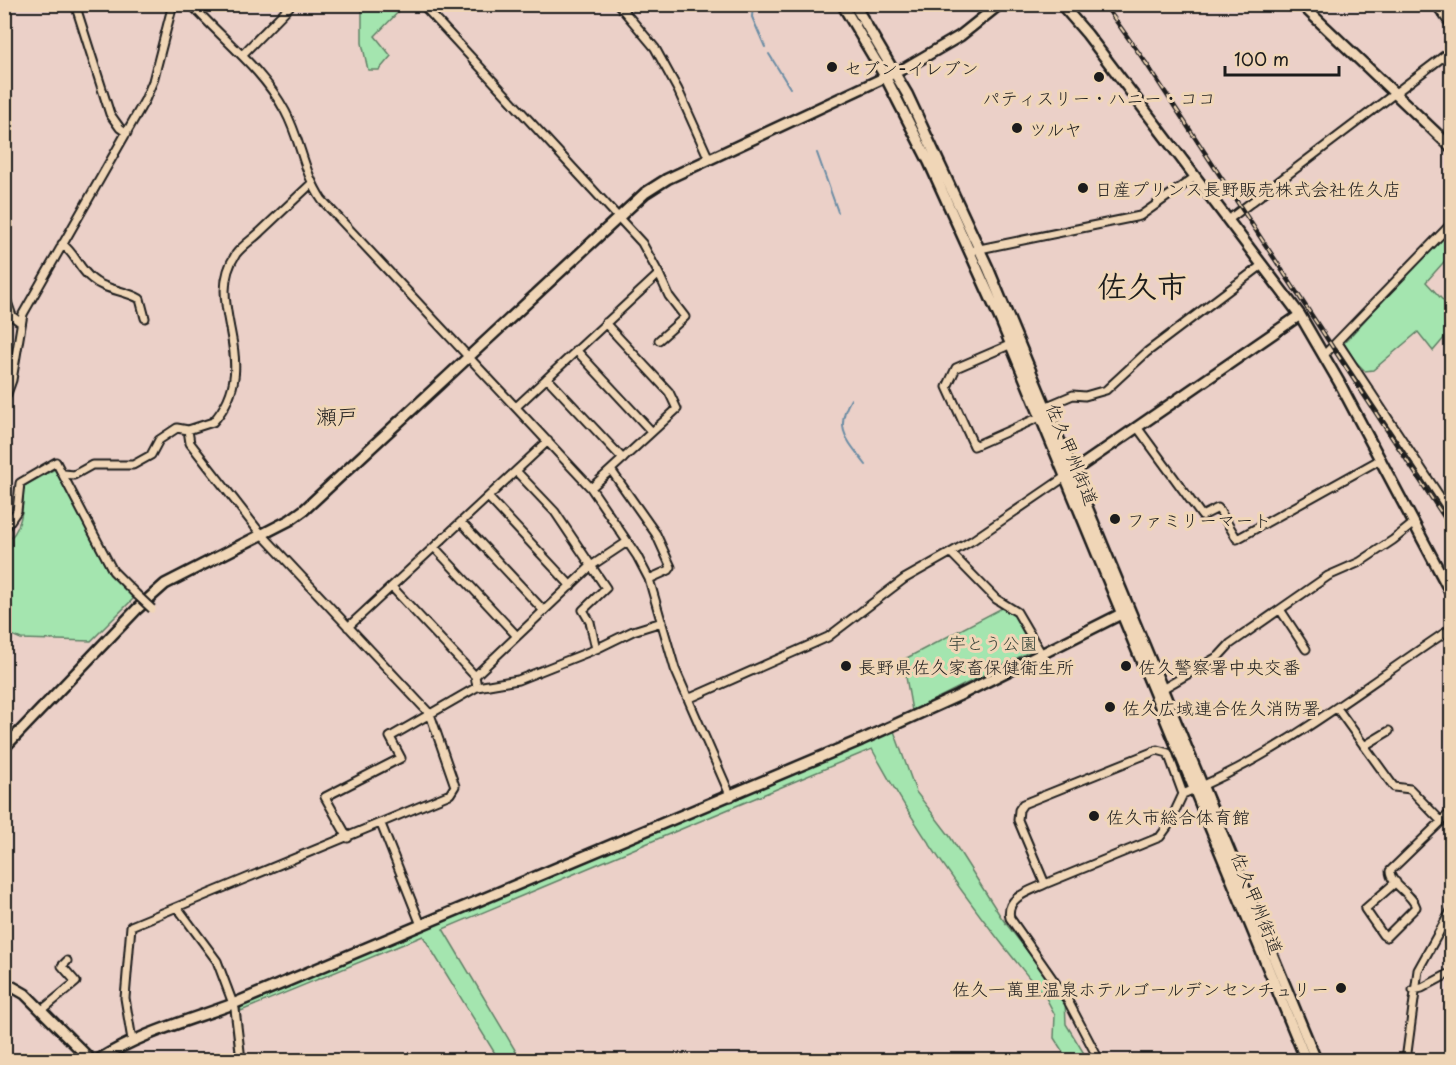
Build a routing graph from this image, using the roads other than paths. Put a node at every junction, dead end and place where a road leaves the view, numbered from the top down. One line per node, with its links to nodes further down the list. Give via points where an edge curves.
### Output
1 (75, 4): 19 (street, via 110,114)
2 (173, 4): 19 (street, via 150,88)
3 (191, 4): 15 (street)
4 (292, 4): 15 (street)
5 (422, 4): 24 (street)
6 (618, 4): 21 (street, via 655,48)
7 (842, 4): 17 (street, 佐久甲州街道)
8 (854, 4): 16 (street, 佐久甲州街道)
9 (1000, 4): 16 (street, via 960,36)
10 (1061, 4): 22 (street)
11 (1301, 4): 18 (street)
12 (1435, 4): 13 (street)
13 (1452, 27)
14 (1452, 50): 18 (street)
15 (242, 55): 23 (street, via 285,111)
16 (896, 73): 17 (street); 28 (street, 佐久甲州街道)
17 (886, 78): 21 (street); 28 (street, 佐久甲州街道)
18 (1395, 95): 20 (street); 25 (street)
19 (127, 133): 27 (street)
20 (1452, 148)
21 (709, 159): 24 (street, via 657,185)
22 (1195, 177): 25 (street); 28 (street, via 1140,216)
23 (311, 184): 41 (street); 48 (street, via 235,257 225,294 226,315 237,356 232,387 213,422)
24 (617, 218): 30 (street, via 642,243); 41 (street)
25 (1228, 220): 29 (street)
26 (1452, 223): 38 (street)
27 (62, 244): 33 (street, via 92,279 140,299); 34 (street)
28 (975, 250): 37 (street, 佐久甲州街道)
29 (1262, 265): 32 (street); 44 (street, via 1147,352 1106,390 1072,395)
30 (659, 274): 35 (street); 36 (street, via 669,296 686,316)
31 (4, 292): 34 (street, via 12,316)
32 (1300, 315): 40 (street); 47 (street)
33 (145, 318)
34 (20, 322): 43 (street, via 12,380)
35 (605, 323): 39 (street); 49 (street, via 669,392 677,409)
36 (659, 340)
37 (1015, 342): 44 (street, 佐久甲州街道); 46 (street, 佐久甲州街道); 46 (street, via 956,368 946,387 974,446)
38 (1338, 343): 40 (street); 59 (street)
39 (576, 350): 42 (street); 49 (street)
40 (1324, 355): 52 (street)
41 (468, 357): 45 (street); 63 (street, via 304,510)
42 (547, 378): 45 (street); 51 (street)
43 (4, 402)
44 (1047, 406): 56 (street, 佐久甲州街道)
45 (516, 407): 50 (street)
46 (1040, 417): 56 (street, 佐久甲州街道)
47 (1137, 427): 52 (street, via 1202,516 1218,508 1237,539); 56 (street)
48 (188, 430): 55 (street, via 177,428 170,432 159,440 151,455 133,465 92,465 74,475); 63 (street, via 188,439 196,451)
49 (652, 432): 51 (street)
50 (548, 441): 54 (street); 57 (street)
51 (623, 459): 53 (street)
52 (1381, 459): 61 (street)
53 (611, 470): 57 (street); 68 (street, via 656,534 671,567)
54 (516, 471): 58 (street); 67 (street, via 555,512)
55 (64, 474): 62 (street, via 56,462 20,483 17,511); 72 (street, bridge, via 107,561)
56 (1069, 474): 66 (street); 75 (street, 佐久甲州街道); 85 (street, 佐久甲州街道)
57 (591, 488): 64 (street)
58 (488, 497): 60 (street); 69 (street)
59 (1452, 515)
60 (461, 522): 65 (street); 73 (street)
61 (1414, 523): 71 (street); 74 (street, via 1360,562 1328,576)
62 (4, 530)
63 (263, 534): 77 (street); 91 (street, via 186,571 156,591)
64 (627, 542): 67 (street); 68 (street)
65 (434, 547): 70 (street); 79 (street)
66 (951, 553): 82 (street, via 996,599 1017,612); 86 (street, via 904,579 828,637)
67 (591, 566): 69 (street); 80 (street, via 606,588 583,612 591,622)
68 (649, 579): 76 (street)
69 (571, 586): 73 (street)
70 (392, 587): 77 (street); 83 (street)
71 (1452, 595)
72 (152, 609)
73 (544, 611): 79 (street)
74 (1281, 611): 81 (street); 85 (street, via 1230,644 1219,656)
75 (1121, 614): 82 (street); 92 (street, 佐久甲州街道)
76 (662, 622): 80 (street); 86 (street)
77 (348, 627): 88 (street)
78 (1452, 628): 87 (street)
79 (517, 636): 83 (street)
80 (596, 649): 84 (street, via 512,682)
81 (1306, 649)
82 (1041, 653): 94 (street, via 922,713)
83 (475, 676): 84 (street)
84 (477, 687): 88 (street)
85 (1164, 688): 92 (street, 佐久甲州街道)
86 (688, 699): 94 (street)
87 (1337, 708): 90 (street); 92 (street)
88 (430, 714): 97 (street, via 455,789); 98 (street, via 390,737 401,758 325,797)
89 (1389, 731): 90 (street)
90 (1364, 746): 96 (street, via 1394,787 1406,786)
91 (4, 748)
92 (1199, 788): 93 (street); 115 (street, 佐久甲州街道); 116 (street, 佐久甲州街道)
93 (1183, 794): 100 (street, via 1160,837); 100 (street, via 1168,753 1157,750 1023,804 1018,820)
94 (731, 797): 103 (street)
95 (1452, 811): 96 (street)
96 (1441, 821): 99 (street, via 1390,871)
97 (381, 824): 98 (street); 103 (street)
98 (348, 838): 101 (street)
99 (1396, 882): 99 (street, via 1416,907 1386,937 1365,909)
100 (1045, 884): 114 (street, via 1013,901 1010,918 1068,1001)
101 (177, 908): 108 (street, via 214,956); 110 (street, via 129,929 125,998)
102 (1452, 909): 107 (street, via 1418,970)
103 (421, 925): 108 (street)
104 (67, 961): 109 (street, via 62,966 76,982)
105 (1452, 972): 107 (street)
106 (4, 982): 109 (street, via 19,989)
107 (1413, 990): 117 (street)
108 (233, 1004): 110 (street); 113 (street)
109 (42, 1010): 111 (street)
110 (132, 1040): 112 (street)
111 (91, 1060)
112 (98, 1060)
113 (241, 1060)
114 (1099, 1060)
115 (1306, 1060)
116 (1316, 1060)
117 (1406, 1060)

